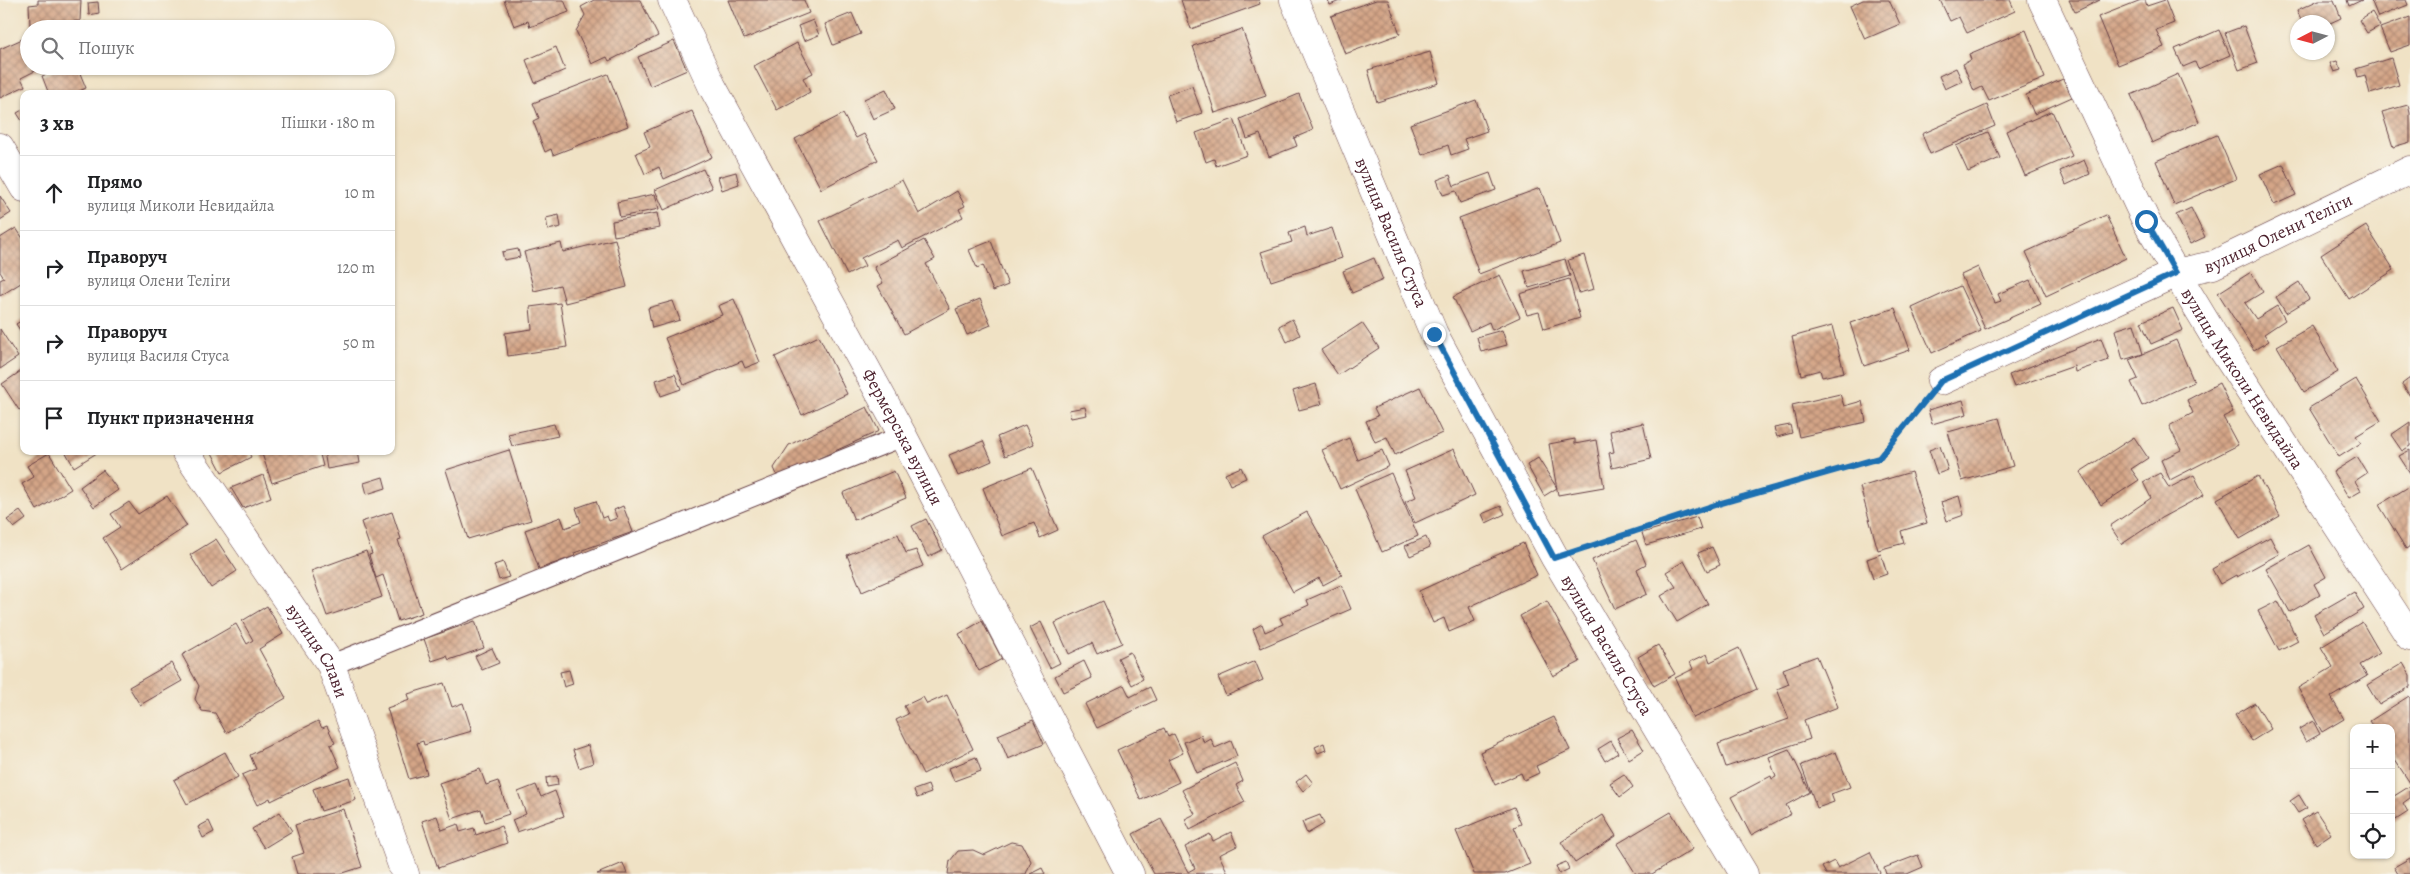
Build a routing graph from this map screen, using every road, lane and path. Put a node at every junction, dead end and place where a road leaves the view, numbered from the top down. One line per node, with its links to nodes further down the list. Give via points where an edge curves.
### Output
1 (672, 0): 9 (street, Фермерська вулиця, via 712,86)
2 (1294, 0): 11 (street, вулиця Василя Стуса, via 1434,334)
3 (2042, 0): 7 (street, вулиця Миколи Невидайла, via 2146,221)
4 (0, 146): 6 (street)
5 (2410, 170): 7 (street, вулиця Олени Теліги, via 2213,265)
6 (20, 181)
7 (2176, 273): 8 (street, вулиця Олени Теліги); 12 (street, вулиця Миколи Невидайла, via 2216,341)
8 (1941, 381): 11 (path, via 1879,458 1718,504)
9 (903, 436): 13 (lane); 15 (street, Фермерська вулиця)
10 (188, 455): 13 (street, вулиця Слави)
11 (1554, 558): 16 (street, вулиця Василя Стуса)
12 (2410, 637)
13 (331, 665): 14 (street, вулиця Слави)
14 (405, 874)
15 (1130, 874)
16 (1744, 874)

